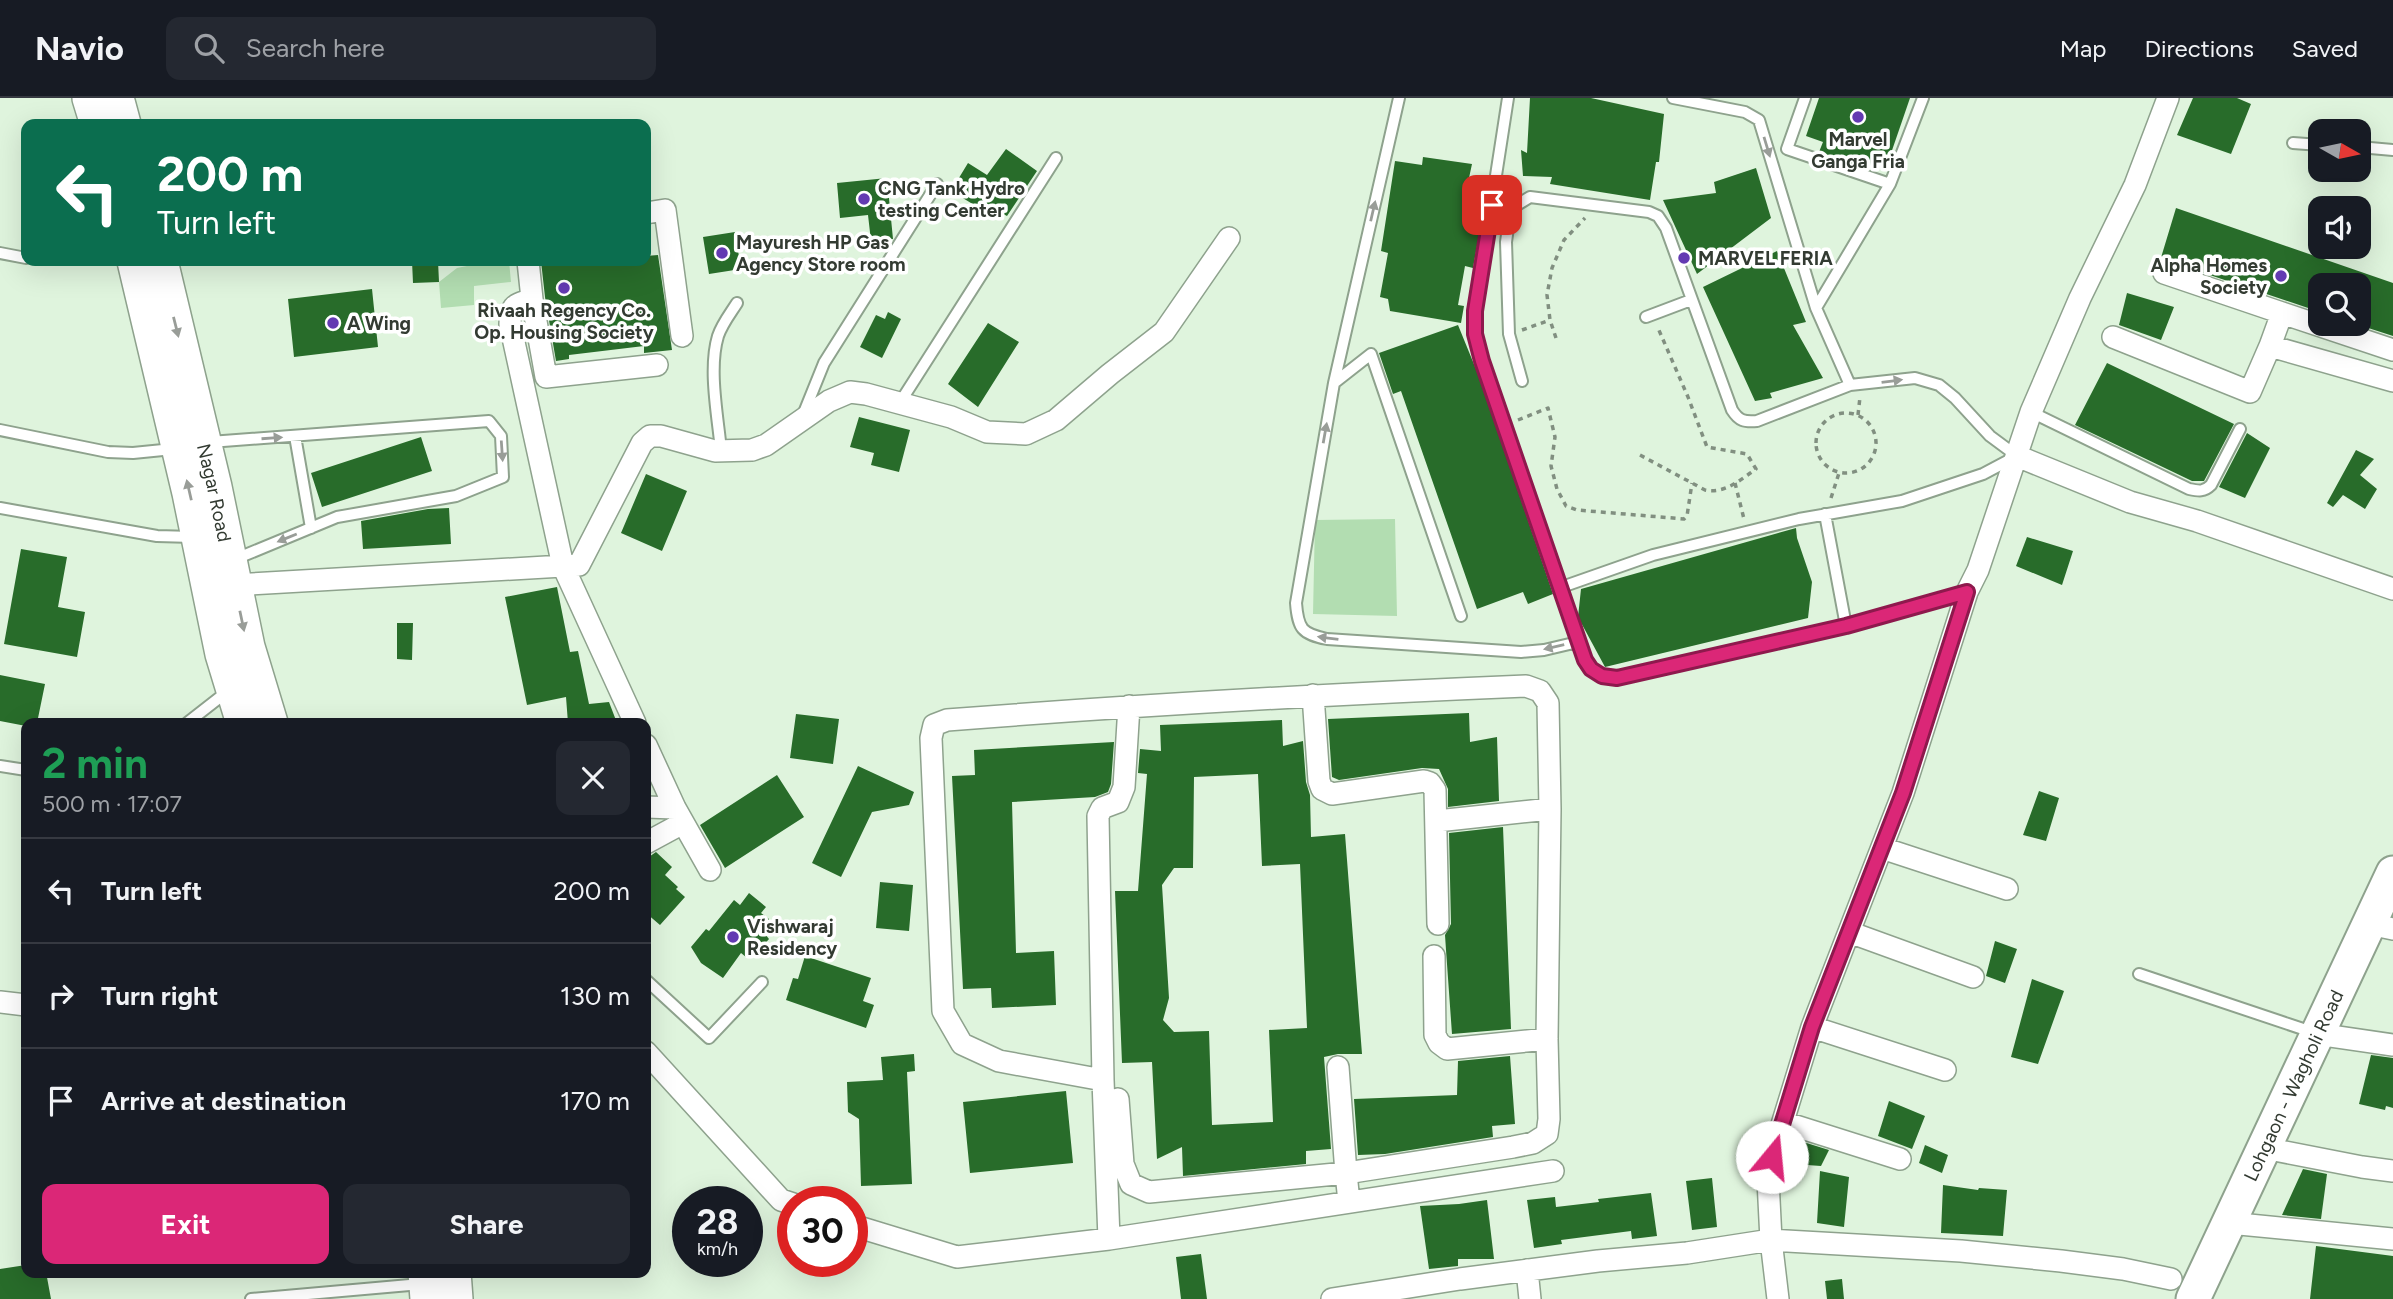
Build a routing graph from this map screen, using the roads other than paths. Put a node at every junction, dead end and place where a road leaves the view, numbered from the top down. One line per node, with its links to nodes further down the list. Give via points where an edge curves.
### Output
1 (90, 98): 9 (highway)
2 (116, 98): 10 (highway)
3 (1399, 98): 39 (lane, one-way to 3)
4 (1508, 98): 56 (lane, via 1475,334)
5 (1673, 98): 29 (lane, one-way to 29, via 1745,112 1759,120)
6 (1805, 98): 17 (lane, via 1787,149)
7 (1923, 98): 17 (lane)
8 (2168, 98): 42 (street, via 2135,185)
9 (96, 119)
10 (122, 119)
11 (2293, 143): 12 (lane)
12 (2308, 144)
13 (2371, 149): 14 (lane)
14 (2393, 150)
15 (1056, 158): 41 (lane)
16 (937, 184): 43 (lane, via 824,363)
17 (1890, 184): 29 (lane)
18 (651, 212): 32 (street, via 665,210)
19 (1229, 238): 41 (street, via 1164,332 1056,420 1026,434 1004,434)
20 (0, 253): 21 (lane)
21 (21, 257)
22 (137, 266): 47 (highway, Nagar Road)
23 (161, 266): 47 (highway, Nagar Road, one-way to 47)
24 (529, 266): 26 (street)
25 (2164, 273): 30 (street)
26 (532, 299): 36 (street, via 546,377); 54 (street, via 515,305 510,324)
27 (1691, 300): 31 (lane); 38 (lane, via 1658,216 1530,197 1517,205 1506,242 1509,334); 40 (lane, via 1737,419 1756,421)
28 (737, 303): 48 (lane, via 715,348)
29 (1816, 308): 40 (lane)
30 (2282, 313): 34 (street); 35 (street)
31 (1646, 317)
32 (682, 336)
33 (2113, 337): 34 (street, via 2250,392)
34 (2270, 346): 37 (street)
35 (2393, 350)
36 (657, 365)
37 (2393, 381)
38 (1522, 382)
39 (1334, 383): 59 (lane, via 1371,354); 61 (lane, one-way to 39, via 1521,652 1327,639 1300,628 1296,603)
40 (1850, 385): 49 (lane, one-way to 49, via 1915,378 1939,384 1990,436)
41 (899, 404): 43 (street, via 850,392)
42 (2031, 412): 44 (lane, via 2198,491 2211,485); 49 (street)
43 (800, 421): 48 (street, via 766,445)
44 (2240, 429)
45 (0, 430): 47 (lane, via 108,452)
46 (295, 436): 47 (lane, one-way to 46); 52 (lane); 52 (lane, one-way to 52, via 489,421 500,436 503,477 456,496 337,517)
47 (192, 446): 53 (highway, Nagar Road, one-way to 47); 55 (highway, Nagar Road)
48 (721, 451): 54 (street, via 650,436 642,443 579,565)
49 (2017, 456): 51 (lane, via 1983,474 1902,501); 57 (street, via 2130,502); 58 (street)
50 (0, 509): 53 (lane, via 158,536)
51 (1825, 514): 56 (lane, via 1653,555); 60 (lane)
52 (311, 528): 55 (lane, one-way to 55)
53 (199, 538): 62 (highway, Nagar Road)
54 (564, 566): 55 (street); 68 (street)
55 (232, 573): 67 (highway, Nagar Road, one-way to 67, via 247,647)
56 (1559, 588): 61 (lane)
57 (2393, 589)
58 (1967, 592): 60 (lane); 77 (street)
59 (1461, 616)
60 (1846, 626): 61 (lane, via 1617,678 1591,669)
61 (1578, 642)
62 (233, 687): 65 (lane); 66 (highway, Nagar Road)
63 (1313, 695): 64 (street); 73 (street, via 1526,686 1540,691 1548,703); 75 (street, via 1322,789 1332,794 1424,781 1435,790)
64 (1129, 706): 99 (street, via 1124,787 1118,802 1102,808 1098,816); 99 (street, via 947,720 934,725 931,738 943,1011 962,1044 999,1061)
65 (193, 718)
66 (242, 718)
67 (268, 718)
68 (633, 718)
69 (651, 756): 74 (street)
70 (0, 766): 71 (lane)
71 (21, 769)
72 (651, 808): 74 (street)
73 (1550, 809): 75 (street); 94 (street)
74 (679, 816): 76 (street); 78 (street)
75 (1437, 821): 81 (street)
76 (651, 839)
77 (1882, 848): 80 (street); 83 (street)
78 (710, 870)
79 (2393, 873): 82 (main road, Lohgaon - Wagholi Road)
80 (2007, 889)
81 (1438, 924)
82 (2381, 926): 93 (main road, Lohgaon - Wagholi Road)
83 (1849, 932): 86 (street); 92 (street)
84 (1434, 956): 94 (street, via 1435,1035 1447,1049)
85 (2139, 974): 93 (lane)
86 (1973, 977)
87 (762, 982): 88 (lane, via 709,1038)
88 (651, 985)
89 (1112, 989): 105 (street, via 1119,1127 1123,1164 1131,1184 1149,1192)
90 (0, 1002): 91 (street)
91 (21, 1004)
92 (1812, 1027): 98 (street); 100 (street)
93 (2317, 1034): 95 (street); 101 (main road, Lohgaon - Wagholi Road)
94 (1547, 1040): 105 (street, via 1547,1134 1513,1147)
95 (2393, 1045)
96 (651, 1057): 106 (street)
97 (1338, 1067): 105 (street)
98 (1945, 1070)
99 (1102, 1080): 110 (street)
100 (1783, 1122): 102 (street); 112 (street, via 1768,1180)
101 (2264, 1148): 104 (street); 108 (main road, Lohgaon - Wagholi Road)
102 (1900, 1159)
103 (1553, 1171): 107 (street)
104 (2393, 1171)
105 (1346, 1173): 107 (street)
106 (777, 1196)
107 (1349, 1202): 110 (street)
108 (2229, 1223): 111 (street); 115 (main road, Lohgaon - Wagholi Road)
109 (868, 1230): 110 (street, via 957,1256)
110 (1109, 1239)
111 (2393, 1239)
112 (1771, 1240): 113 (street); 115 (street, via 2049,1259 2123,1269); 119 (street)
113 (1527, 1270): 116 (street); 118 (street)
114 (438, 1285): 117 (lane)
115 (2182, 1289)
116 (1343, 1298)
117 (251, 1299)
118 (1530, 1299)
119 (1778, 1299)

